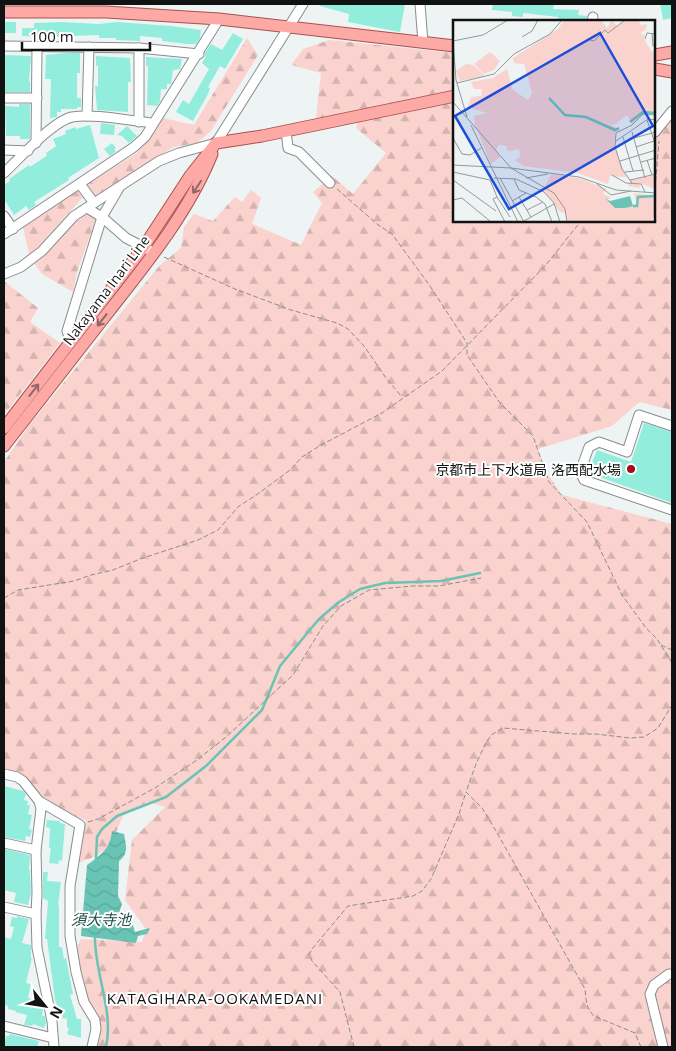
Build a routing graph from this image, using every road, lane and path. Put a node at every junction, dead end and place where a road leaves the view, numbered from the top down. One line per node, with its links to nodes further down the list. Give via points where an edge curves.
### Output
1 (303, 4): 5 (street)
2 (420, 4): 6 (street)
3 (4, 12): 4 (main road, via 106,12)
4 (219, 19): 5 (main road); 13 (street)
5 (289, 28): 6 (main road); 27 (street)
6 (423, 42): 8 (main road)
7 (4, 46): 9 (street)
8 (453, 46)
9 (37, 47): 10 (street); 19 (street)
10 (88, 47): 11 (street); 21 (street)
11 (140, 48): 13 (street); 22 (street)
12 (672, 52): 14 (main road)
13 (199, 54): 23 (street)
14 (656, 56)
15 (656, 69): 16 (main road)
16 (672, 72)
17 (453, 96): 25 (main road)
18 (4, 98): 19 (street)
19 (37, 98): 26 (street)
20 (672, 111): 24 (street)
21 (87, 116): 22 (street); 26 (street, via 70,117 54,126)
22 (139, 122): 23 (street)
23 (153, 123): 33 (street, via 134,147)
24 (656, 130): 31 (path, via 659,142)
25 (286, 131): 27 (main road); 32 (street, via 288,148 299,152)
26 (36, 143): 29 (street)
27 (216, 143): 34 (street, via 159,161); 41 (main road, Nakayama Inari Line, via 202,180)
28 (4, 150): 29 (street)
29 (28, 151): 30 (street)
30 (4, 173)
31 (656, 177)
32 (330, 183): 44 (path, via 392,234)
33 (80, 184): 35 (street); 39 (street)
34 (121, 185): 35 (street); 37 (street)
35 (90, 206): 37 (street); 42 (street, via 74,216 42,252)
36 (4, 216): 39 (street)
37 (102, 217): 41 (street, via 126,238); 43 (street, via 67,330)
38 (580, 222): 44 (path, via 545,266)
39 (13, 229): 40 (street)
40 (4, 234)
41 (148, 250): 43 (main road, Nakayama Inari Line); 45 (path, via 235,289 348,329); 48 (main road, Nakayama Inari Line, one-way to 48)
42 (4, 274)
43 (71, 342): 47 (main road, Nakayama Inari Line, one-way to 43)
44 (467, 344): 45 (path, via 442,371); 52 (path, via 468,355 500,403 533,436 550,482 587,522 622,595)
45 (403, 398): 51 (path, via 302,457 290,470 239,506 218,530 113,570 74,581 18,590)
46 (672, 426): 49 (street, via 639,415 627,452 600,442 589,447 580,472 584,480)
47 (4, 428)
48 (4, 446)
49 (672, 510)
50 (480, 578): 59 (path, via 439,586 369,590 341,606 323,626 293,675 226,738 155,788 98,819)
51 (4, 598)
52 (656, 639): 53 (path); 54 (path)
53 (672, 650)
54 (672, 663)
55 (672, 705): 57 (path, via 658,728 644,737 503,728 491,735 484,747)
56 (4, 774): 58 (street, via 23,781)
57 (466, 792): 68 (path, via 431,879 422,891 413,896 348,906 309,955 340,992); 69 (path, via 482,808 496,831 585,989 589,1011 635,1033)
58 (39, 800): 59 (street); 61 (street)
59 (80, 825): 67 (street, via 70,886 70,936 84,1002 95,1020)
60 (4, 843): 61 (street)
61 (36, 850): 63 (street)
62 (4, 907): 63 (street)
63 (36, 914): 66 (street, via 37,948)
64 (669, 974): 70 (street, via 654,985 650,994)
65 (4, 1026): 66 (street)
66 (54, 1043)
67 (92, 1047)
68 (354, 1047)
69 (641, 1047)
70 (663, 1047)

